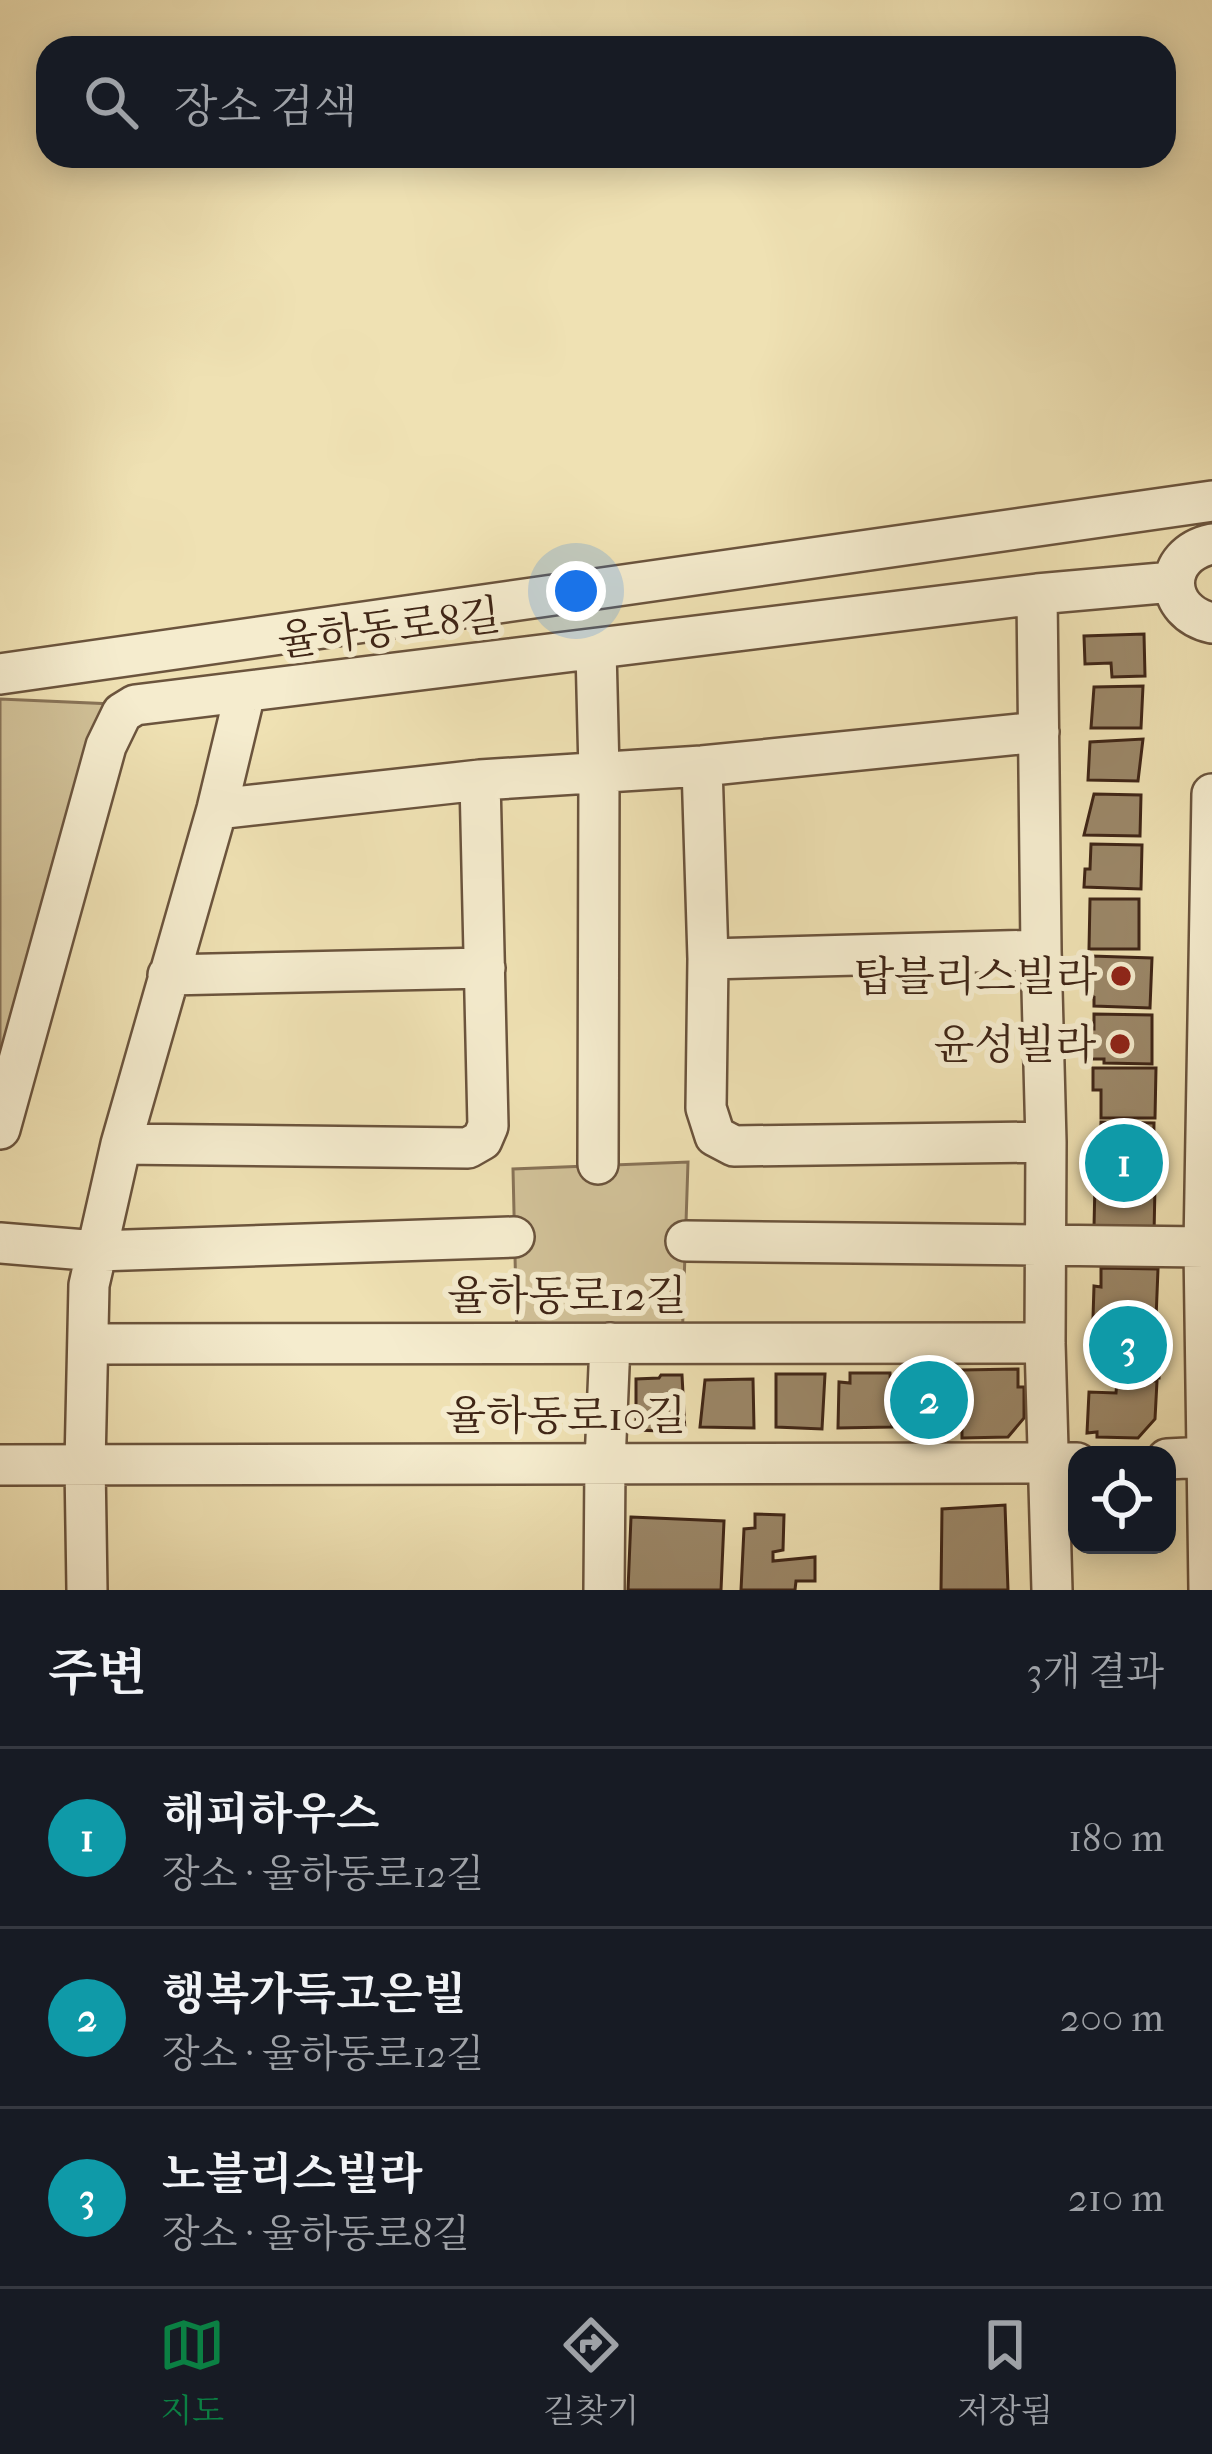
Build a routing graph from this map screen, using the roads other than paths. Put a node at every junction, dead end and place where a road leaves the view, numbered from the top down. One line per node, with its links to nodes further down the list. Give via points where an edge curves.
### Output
1 (1212, 501): 7 (street)
2 (1212, 544): 3 (street, via 1192,551)
3 (1173, 582): 4 (street, 율하동로8길); 5 (street, via 1185,609)
4 (1037, 594): 6 (street, 율하동로8길); 9 (street)
5 (1212, 623)
6 (596, 650): 8 (street, 율하동로8길); 11 (street)
7 (0, 674)
8 (245, 692): 14 (street); 19 (street, 율하동로8길, via 135,705 113,728)
9 (1039, 732): 10 (street); 15 (street)
10 (702, 766): 11 (street); 16 (street)
11 (599, 771): 12 (street); 22 (street)
12 (480, 780): 14 (street); 17 (street)
13 (1212, 794): 27 (street)
14 (217, 809): 18 (street)
15 (1041, 950): 16 (street); 20 (street)
16 (708, 959): 20 (street, via 706,1108 715,1136 734,1146)
17 (484, 968): 18 (street); 21 (street, via 488,1126 468,1148)
18 (168, 974): 21 (street)
19 (0, 1129)
20 (1046, 1142): 26 (street)
21 (121, 1144): 28 (street)
22 (598, 1165)
23 (514, 1238): 28 (street)
24 (686, 1241): 26 (street)
25 (0, 1243): 28 (street)
26 (1046, 1243): 27 (street); 31 (street)
27 (1204, 1247): 32 (street)
28 (97, 1251): 29 (street)
29 (88, 1343): 30 (street, 율하동로12길); 35 (street)
30 (610, 1343): 31 (street, 율하동로12길); 34 (street)
31 (1045, 1343): 36 (street)
32 (1207, 1457): 33 (street); 41 (street)
33 (1176, 1459)
34 (605, 1463): 35 (street, 율하동로10길); 36 (street, 율하동로10길); 39 (street)
35 (85, 1464): 37 (street, 율하동로10길); 38 (street)
36 (1062, 1464): 40 (street)
37 (0, 1465)
38 (87, 1590)
39 (604, 1590)
40 (1052, 1590)
41 (1209, 1590)

